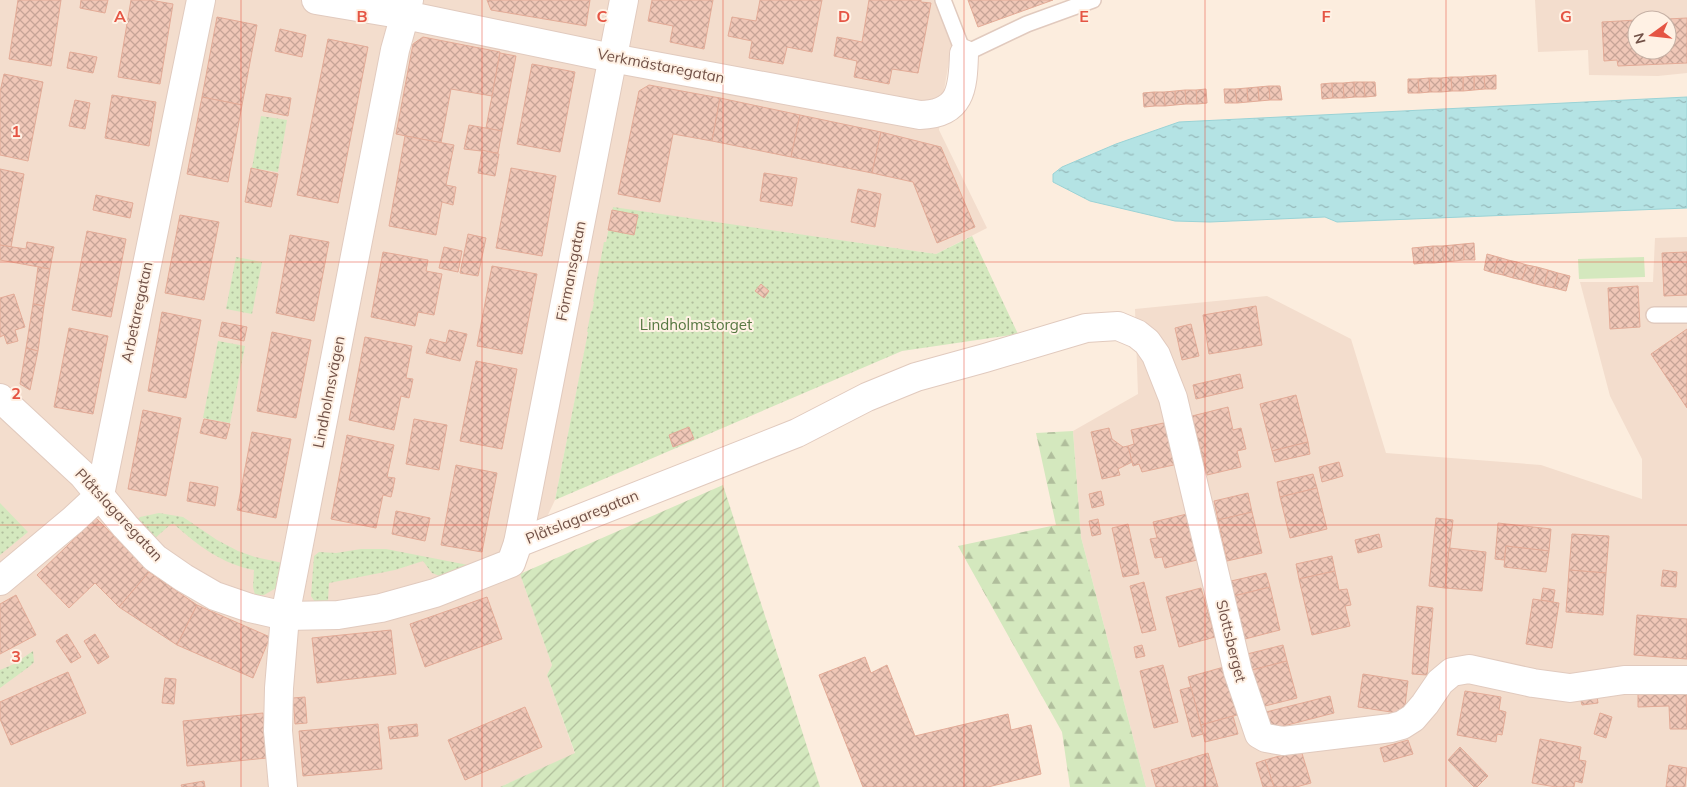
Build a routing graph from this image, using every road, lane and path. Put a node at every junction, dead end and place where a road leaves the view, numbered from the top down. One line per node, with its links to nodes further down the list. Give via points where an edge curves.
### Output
1 (201, 0): 13 (street, Arbetaregatan)
2 (316, 0): 6 (street, Verkmästaregatan)
3 (624, 0): 8 (street, Förmansgatan)
4 (943, 0): 7 (lane)
5 (1093, 0): 7 (lane, via 1027,24)
6 (407, 7): 8 (street, Verkmästaregatan); 16 (street, Lindholmsvägen, via 393,60)
7 (964, 54): 8 (street, Verkmästaregatan, via 961,88 953,106 942,112 920,115)
8 (612, 58): 14 (street, Förmansgatan)
9 (1654, 315): 10 (lane)
10 (1687, 315)
11 (916, 376): 14 (street, Plåtslagaregatan, via 797,433); 17 (street, Slottsberget, via 1086,328 1118,326 1147,342 1163,368 1173,398 1238,672 1259,734 1266,738 1283,741 1402,725 1419,711 1440,682 1452,672 1469,668 1570,688 1624,680)
12 (0, 398): 13 (street, Plåtslagaregatan, via 83,475)
13 (100, 495): 15 (street); 16 (street, Plåtslagaregatan, via 155,558 184,578 214,596)
14 (518, 543): 16 (street, Plåtslagaregatan, via 511,564 435,593 373,610 338,615)
15 (0, 581)
16 (285, 616): 18 (street, Lindholmsvägen, via 278,731)
17 (1687, 680)
18 (283, 787)

